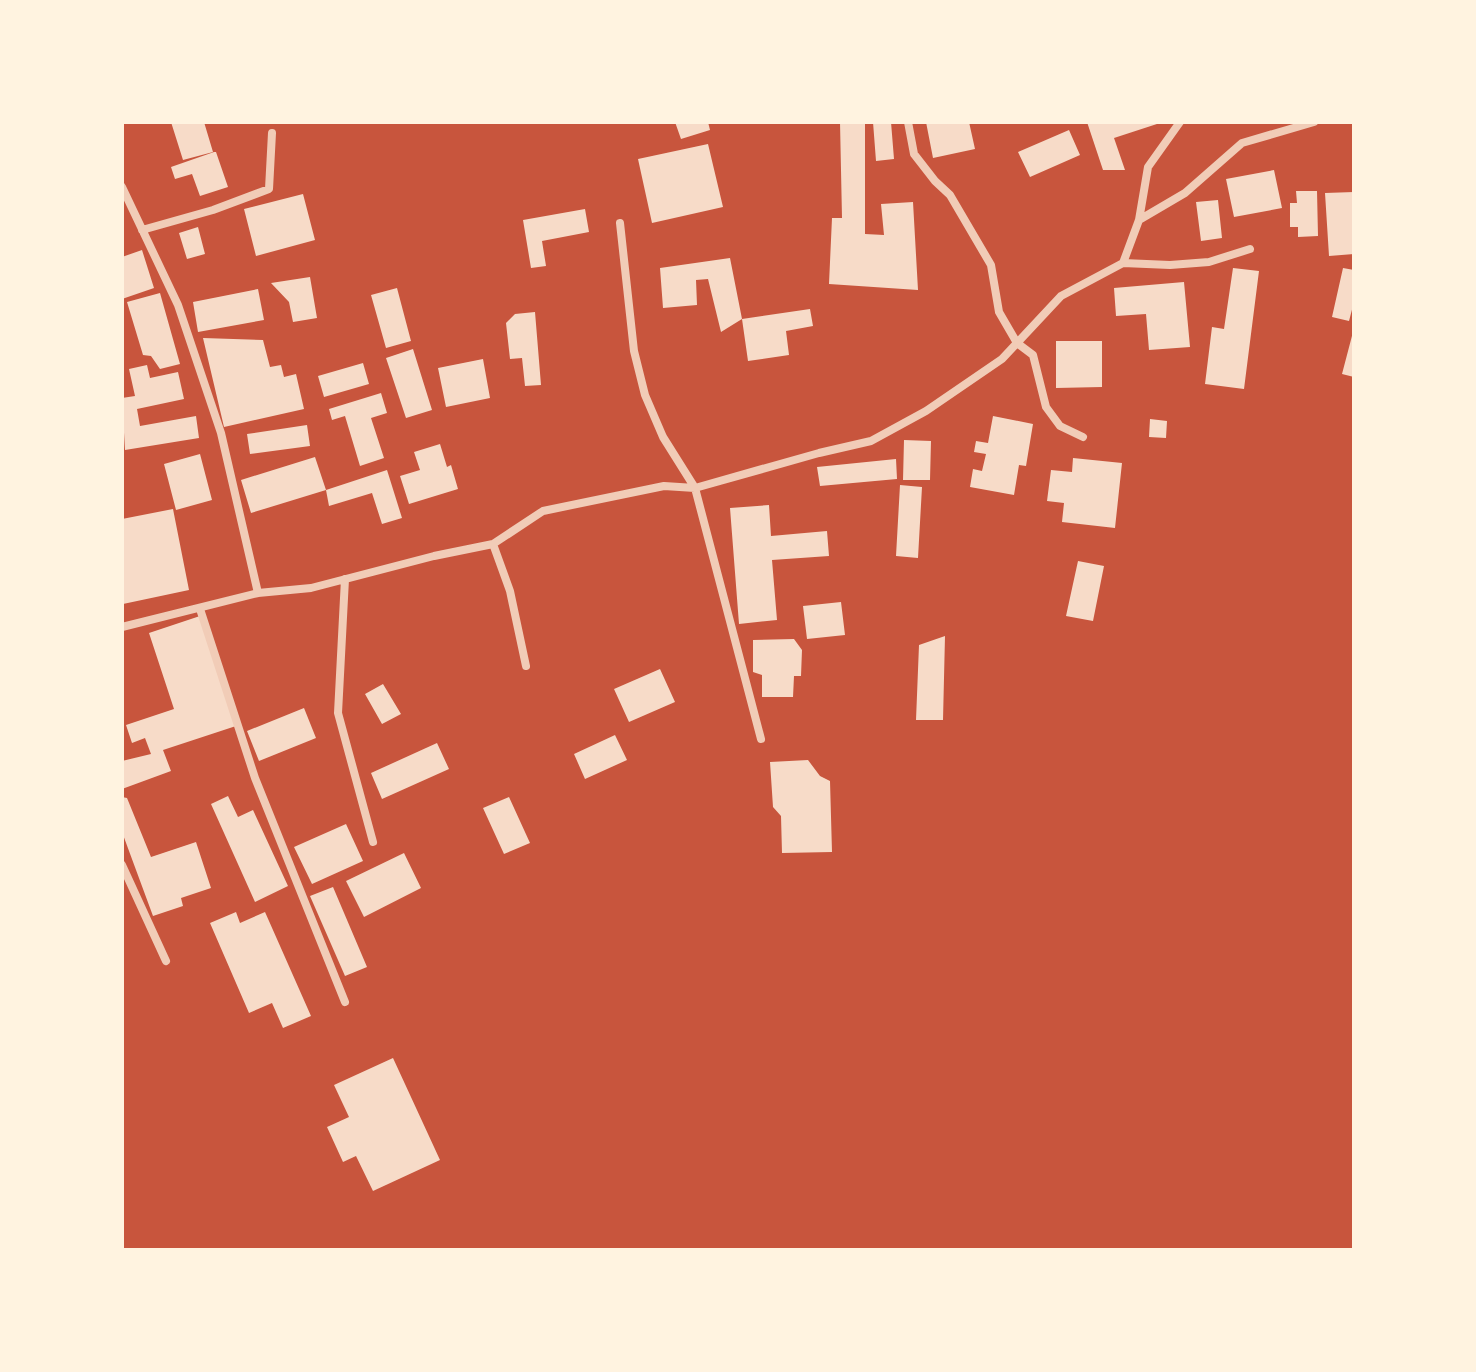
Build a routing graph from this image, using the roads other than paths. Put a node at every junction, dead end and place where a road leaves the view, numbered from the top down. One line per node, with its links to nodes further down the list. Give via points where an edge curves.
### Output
1 (908, 122): 11 (street, via 914,154 950,195 991,265 999,312)
2 (1180, 122): 6 (street, via 1148,167)
3 (1314, 122): 6 (street, via 1242,143 1185,193)
4 (272, 133): 8 (street, via 269,189)
5 (122, 187): 8 (street)
6 (1139, 220): 10 (street)
7 (620, 223): 13 (street, via 634,351 645,395 663,437)
8 (142, 230): 16 (street, via 178,305 221,433)
9 (1250, 249): 10 (street, via 1209,262)
10 (1123, 263): 11 (street, via 1061,296)
11 (1017, 343): 12 (street, via 1033,355 1046,407 1060,426); 13 (street, via 926,411 871,441)
12 (1083, 437)
13 (695, 488): 14 (street, via 664,486 543,511); 20 (street)
14 (493, 544): 15 (street); 19 (street, via 510,591)
15 (345, 579): 16 (street); 21 (street, via 338,713)
16 (258, 593): 17 (street)
17 (200, 609): 18 (street); 24 (street, via 255,778)
18 (122, 627)
19 (526, 666)
20 (761, 739)
21 (373, 842)
22 (122, 865): 23 (street)
23 (166, 961)
24 (345, 1002)

